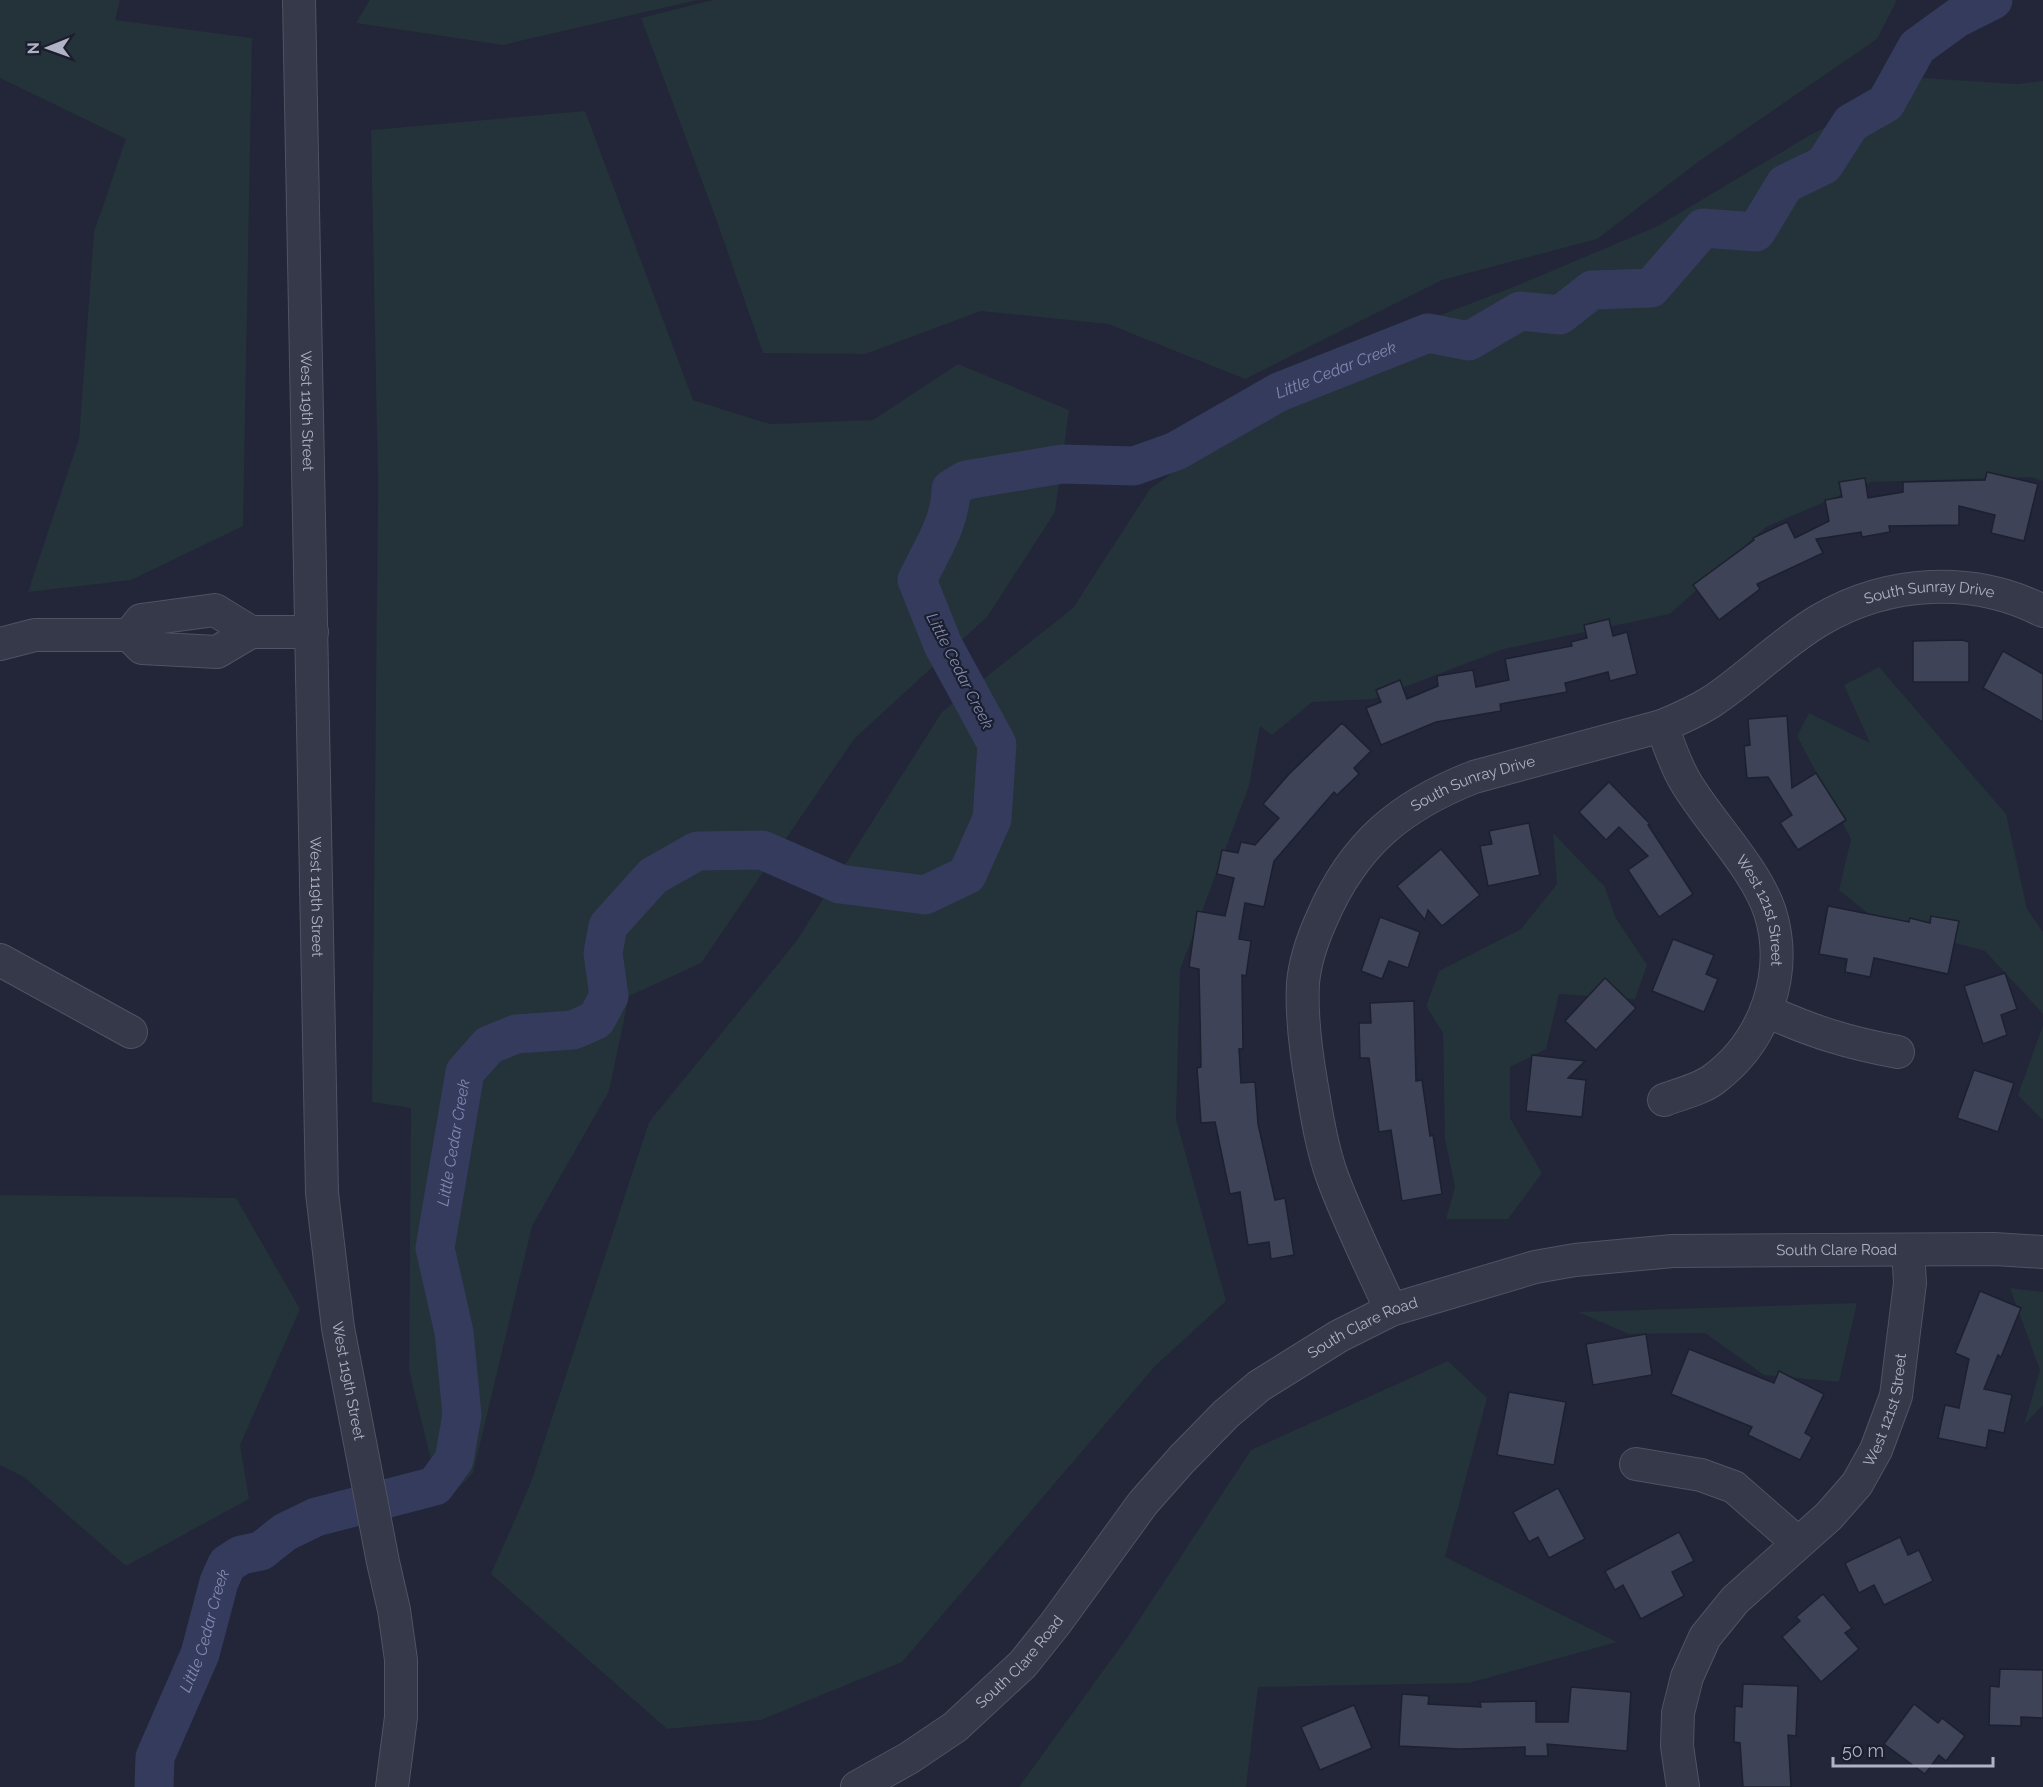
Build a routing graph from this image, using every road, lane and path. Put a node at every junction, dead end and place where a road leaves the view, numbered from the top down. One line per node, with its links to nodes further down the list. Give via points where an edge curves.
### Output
1 (299, 0): 3 (street, West 119th Street)
2 (2043, 611): 5 (street, South Sunray Drive, via 1999,593 1960,587 1892,591 1854,602 1819,620 1711,702)
3 (312, 632): 4 (street, via 251,632 217,652 142,648 129,635 35,635); 16 (street, West 119th Street, via 322,1193 338,1328 401,1660 401,1717)
4 (0, 644)
5 (1662, 726): 7 (street, West 121st Street, via 1685,782 1753,878 1770,911 1775,979); 13 (street, South Sunray Drive, via 1445,788 1378,833 1353,860 1330,898 1312,939 1303,981 1308,1064 1332,1175)
6 (0, 960): 8 (street)
7 (1767, 1011): 9 (street, via 1805,1029); 10 (street, West 121st Street, via 1735,1061 1712,1080)
8 (131, 1032)
9 (1898, 1052)
10 (1664, 1100)
11 (1908, 1250): 12 (street, South Clare Road); 13 (street, South Clare Road, via 1673,1251 1585,1259 1504,1275); 15 (street, West 121st Street, via 1910,1283 1896,1396 1876,1450 1857,1484)
12 (2043, 1252)
13 (1391, 1310): 17 (street, South Clare Road, via 1300,1360 1259,1386 1226,1414 1143,1503 1023,1664 955,1727)
14 (1636, 1464): 15 (street, via 1701,1475 1734,1487)
15 (1798, 1543): 18 (street, West 121st Street, via 1735,1600 1705,1637 1687,1677 1678,1713 1677,1746)
16 (392, 1787)
17 (857, 1787)
18 (1683, 1787)

